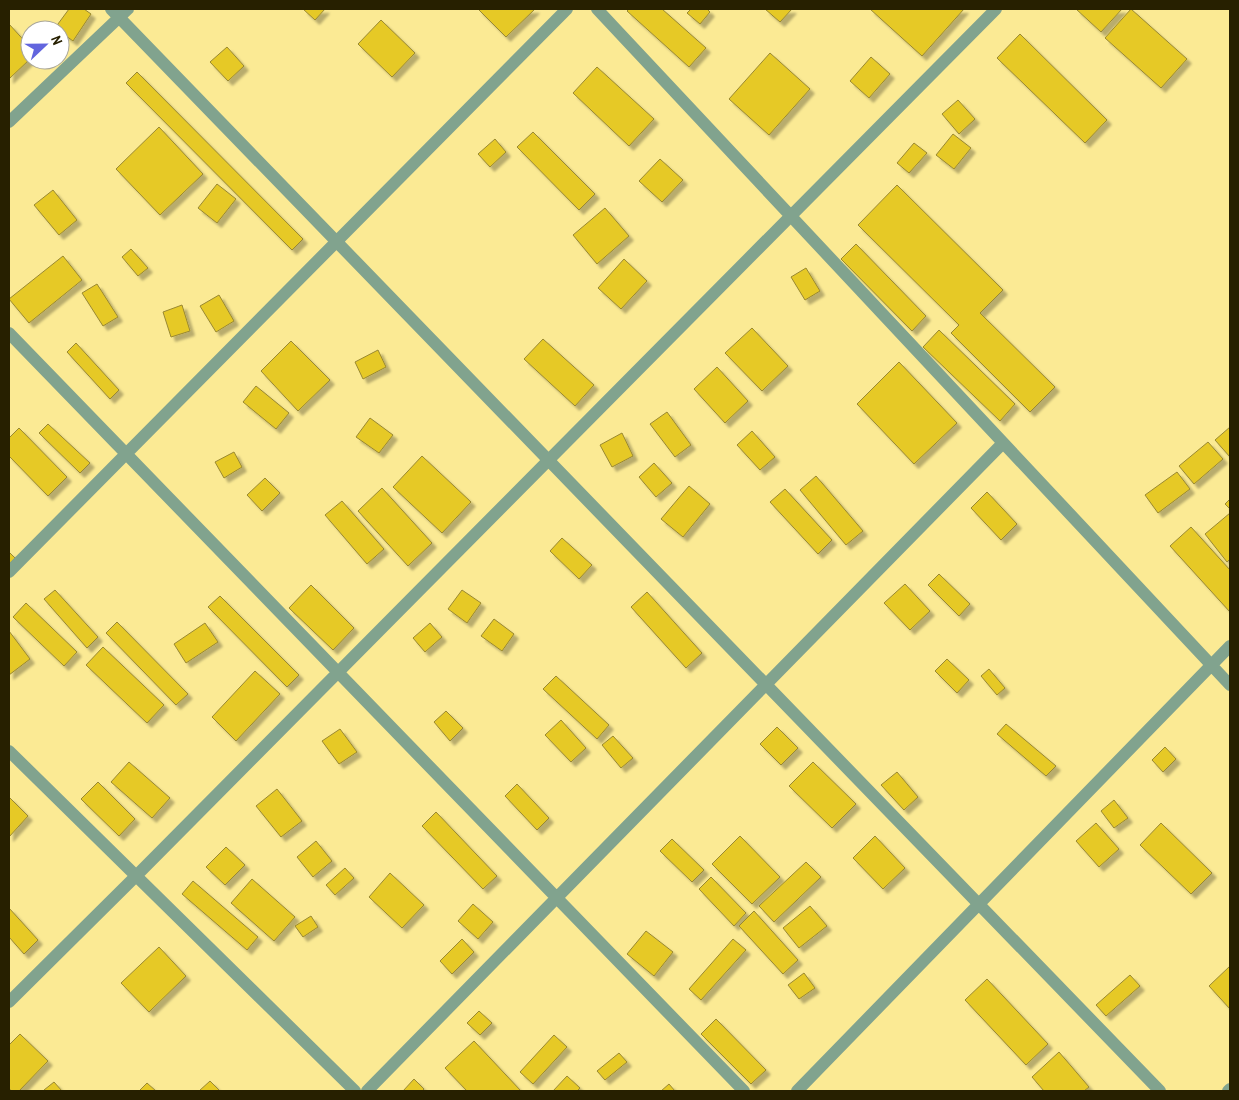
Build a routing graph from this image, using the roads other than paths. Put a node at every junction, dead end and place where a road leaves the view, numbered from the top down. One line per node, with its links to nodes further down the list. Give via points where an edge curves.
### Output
1 (566, 9): 7 (street)
2 (597, 9): 6 (street)
3 (990, 11): 6 (street)
4 (119, 12): 5 (street); 7 (street)
5 (9, 122)
6 (790, 216): 9 (street); 11 (street)
7 (336, 242): 10 (street); 11 (street)
8 (9, 333): 10 (street)
9 (1003, 443): 14 (street); 16 (street)
10 (126, 453): 12 (street); 15 (street)
11 (549, 461): 15 (street); 16 (street)
12 (9, 572)
13 (1230, 646): 14 (street)
14 (1211, 665): 17 (street); 21 (street)
15 (337, 672): 19 (street); 20 (street)
16 (766, 685): 20 (street); 21 (street)
17 (1230, 686)
18 (9, 751): 19 (street)
19 (136, 876): 22 (street); 23 (street)
20 (556, 898): 24 (street); 25 (street)
21 (979, 905): 26 (street); 27 (street)
22 (9, 1002)
23 (355, 1091)
24 (367, 1091)
25 (744, 1091)
26 (797, 1091)
27 (1160, 1091)

